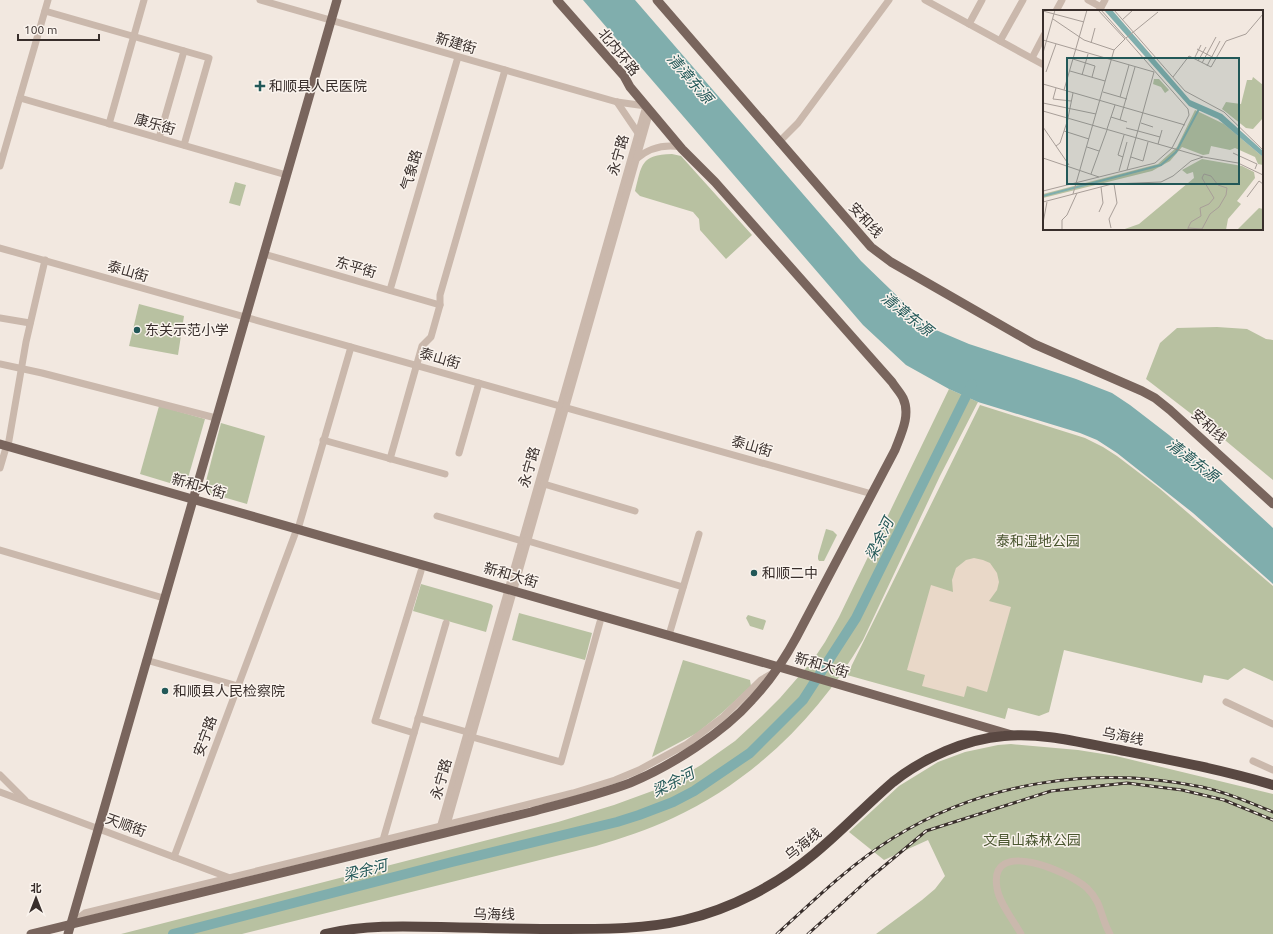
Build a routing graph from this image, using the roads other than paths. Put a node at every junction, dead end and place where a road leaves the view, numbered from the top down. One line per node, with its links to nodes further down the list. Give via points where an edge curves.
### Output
1 (48, 0): 20 (street)
2 (144, 0): 23 (street)
3 (260, 0): 21 (street, 新建街)
4 (333, 0): 21 (main road)
5 (337, 0): 21 (main road)
6 (549, 0): 31 (main road, 北内环路, via 618,79)
7 (557, 0): 31 (main road, 北内环路, via 624,76)
8 (657, 0): 38 (main road, 安和线)
9 (889, 0): 38 (street, via 798,123)
10 (925, 0): 17 (street)
11 (941, 0): 17 (street)
12 (982, 0): 22 (street)
13 (1023, 0): 25 (street)
14 (1062, 0): 19 (street)
15 (1088, 0): 18 (street)
16 (1105, 0): 18 (street)
17 (938, 7): 22 (street)
18 (1100, 9)
19 (1057, 10)
20 (45, 11): 23 (street); 32 (street)
21 (329, 20): 27 (street, 新建街); 43 (main road); 45 (main road)
22 (969, 24): 25 (street)
23 (134, 36): 26 (street); 35 (street)
24 (1043, 36): 28 (street)
25 (1000, 41): 28 (street)
26 (184, 51): 37 (street); 39 (street, via 209,58)
27 (458, 57): 30 (street, 新建街); 47 (street, 气象路)
28 (1032, 58): 29 (street)
29 (1043, 64)
30 (505, 70): 33 (street, 新建街); 48 (street, via 440,295)
31 (630, 87): 34 (main road)
32 (20, 98): 35 (street, 康乐街); 42 (street)
33 (617, 102): 34 (street, 新建街); 36 (street)
34 (648, 108): 36 (street, 永宁路); 40 (main road); 41 (street, 永宁路)
35 (109, 124): 37 (street, 康乐街)
36 (638, 133): 58 (street, 永宁路)
37 (159, 138): 39 (street, 康乐街)
38 (779, 142): 56 (main road, 安和线, via 861,236 880,254 1034,344)
39 (184, 145): 43 (street, 康乐街)
40 (680, 147): 41 (street, via 657,148 645,152); 67 (main road, via 715,182 902,396 906,411 905,425)
41 (636, 159): 58 (street, 永宁路)
42 (0, 166)
43 (283, 174): 49 (main road)
44 (0, 248): 46 (street, 泰山街)
45 (264, 254): 47 (street, 东平街); 49 (main road)
46 (45, 260): 49 (street, 泰山街); 51 (street)
47 (390, 290): 48 (street, 东平街)
48 (440, 305): 54 (street, via 431,337 422,346)
49 (244, 317): 52 (street, 泰山街); 59 (main road); 69 (main road)
50 (0, 318): 51 (street)
51 (30, 323): 55 (street)
52 (351, 347): 54 (street, 泰山街); 60 (street, 安宁路)
53 (0, 364): 55 (street)
54 (417, 365): 57 (street, 泰山街); 63 (street)
55 (21, 369): 59 (street); 61 (street)
56 (1118, 380): 68 (main road, 安和线, via 1144,387 1165,400); 70 (main road, 安和线, via 1162,403)
57 (479, 383): 58 (street, 泰山街); 62 (street)
58 (563, 406): 66 (street, 永宁路); 67 (street, 泰山街); 75 (street, 永宁路)
59 (212, 417): 69 (main road)
60 (324, 440): 63 (street); 73 (street, 安宁路)
61 (3, 448): 64 (street); 69 (main road, 新和大街)
62 (459, 453)
63 (390, 459): 65 (street)
64 (0, 468)
65 (445, 474)
66 (544, 484): 71 (street); 75 (street, 永宁路)
67 (872, 494): 85 (main road, via 807,618)
68 (1273, 498)
69 (190, 501): 73 (main road, 新和大街); 80 (main road); 84 (main road)
70 (1273, 504)
71 (635, 511)
72 (437, 516): 75 (street)
73 (296, 532): 77 (main road, 新和大街); 79 (main road, 新和大街); 86 (street, 安宁路)
74 (699, 534): 78 (street)
75 (525, 541): 78 (street); 79 (street, 永宁路)
76 (0, 550): 80 (street)
77 (421, 571): 79 (main road, 新和大街); 91 (street, via 375,721)
78 (683, 587): 83 (street)
79 (510, 593): 81 (main road, 新和大街); 83 (main road, 新和大街); 92 (street, 永宁路)
80 (160, 597): 101 (main road)
81 (600, 622): 85 (main road, 新和大街); 92 (street, via 561,762)
82 (446, 623): 89 (street)
83 (669, 636): 85 (main road, 新和大街)
84 (146, 660): 86 (street); 101 (main road)
85 (777, 669): 87 (main road, 新和大街); 102 (main road, via 746,706 717,731 647,775 595,794 531,812)
86 (238, 686): 104 (street, 安宁路)
87 (836, 686): 93 (main road, 新和大街); 94 (main road, 新和大街)
88 (1226, 702): 90 (street)
89 (418, 718): 91 (street); 92 (street)
90 (1273, 724)
91 (414, 733): 103 (street)
92 (470, 734): 102 (street, 永宁路)
93 (1013, 735): 94 (highway, 乌海线); 98 (highway, 乌海线, via 1044,736 1116,749)
94 (997, 737): 108 (highway, 乌海线, via 947,751 919,765 892,784 815,853 785,876 743,899 692,918 624,929 394,926)
95 (1253, 761): 96 (street)
96 (1273, 770)
97 (0, 774): 100 (street)
98 (1273, 785)
99 (0, 792): 100 (street, 天顺街)
100 (27, 803): 101 (street, 天顺街)
101 (96, 828): 104 (street, 天顺街); 107 (main road)
102 (443, 830): 103 (street); 106 (main road)
103 (383, 840): 105 (street)
104 (174, 857): 105 (street, 天顺街)
105 (230, 878): 106 (street, 天顺街); 107 (street, via 85,913)
106 (242, 883): 107 (main road)
107 (67, 929): 109 (main road)
108 (343, 932): 110 (highway, 乌海线)
109 (31, 934)
110 (325, 934)
111 (1021, 934): 112 (street, via 998,894 996,881 1000,868 1005,863 1017,860 1060,872 1085,887 1098,904)
112 (1110, 934)

